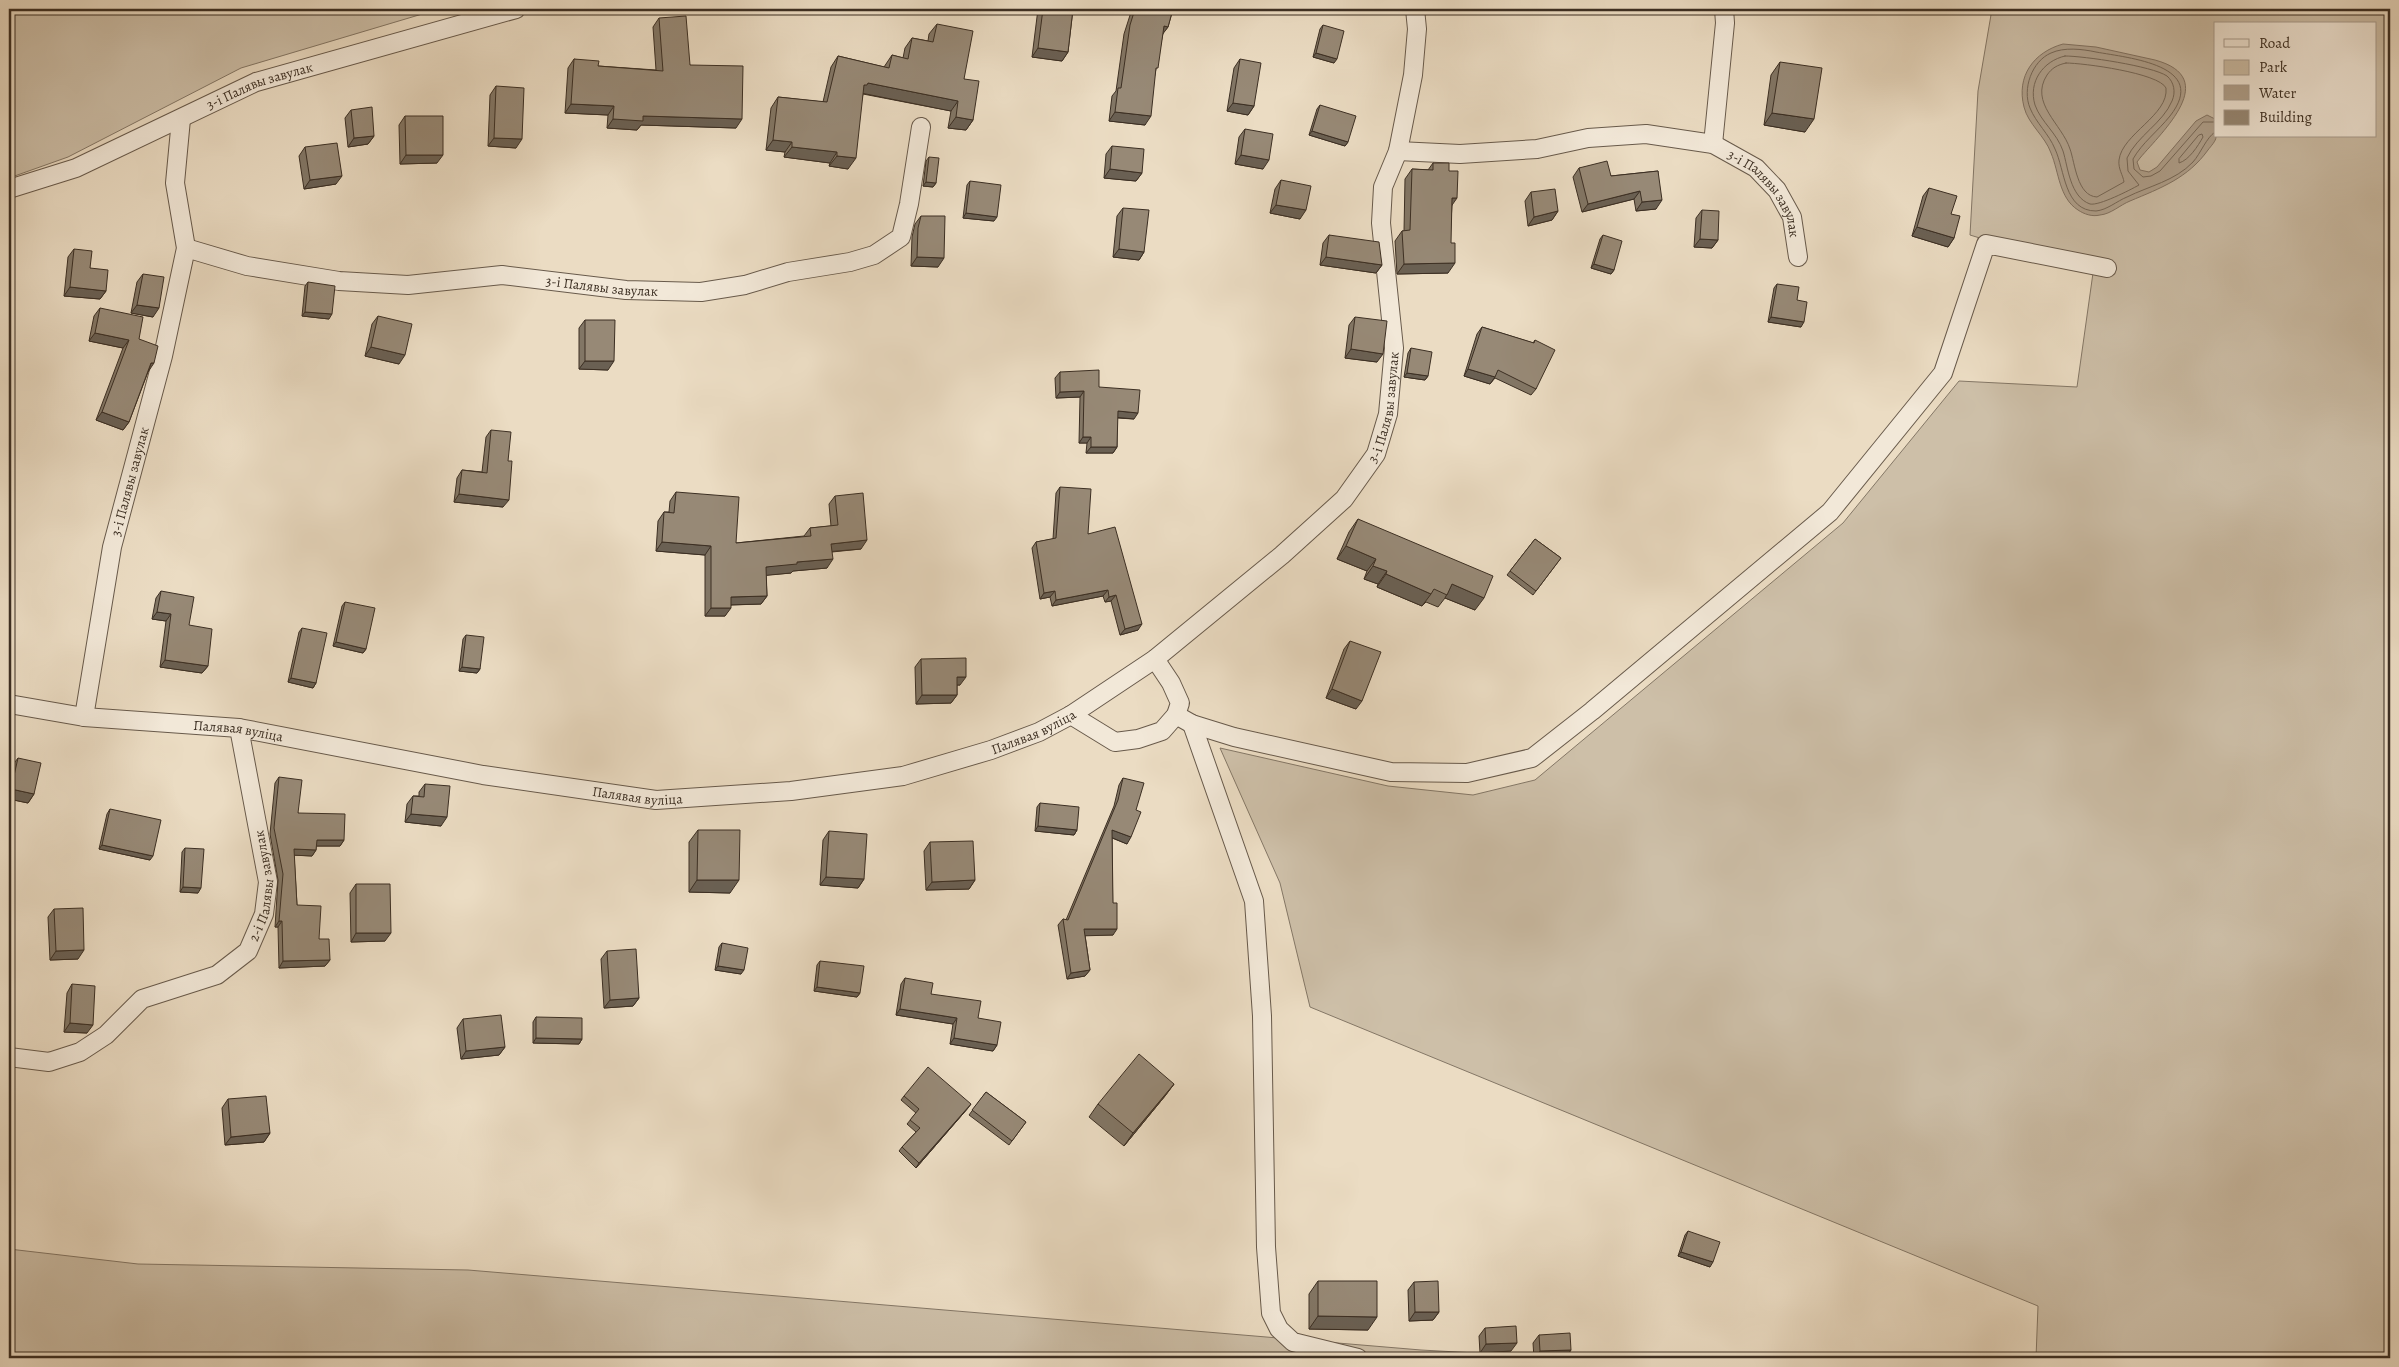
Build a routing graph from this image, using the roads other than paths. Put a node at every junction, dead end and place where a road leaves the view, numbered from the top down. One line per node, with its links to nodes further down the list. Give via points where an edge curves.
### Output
1 (516, 9): 4 (street, 3-і Палявы завулак, via 256,82)
2 (1415, 9): 7 (street, 3-і Палявы завулак, via 1417,29 1412,75)
3 (1724, 9): 6 (street, 3-і Палявы завулак)
4 (181, 119): 8 (street, 3-і Палявы завулак, via 76,168); 9 (street, 3-і Палявы завулак, via 175,183)
5 (920, 127): 9 (street, 3-і Палявы завулак, via 901,237 874,254 850,262 788,272 745,285 701,292 626,290 502,275 408,285 339,280 247,266)
6 (1713, 144): 7 (street, 3-і Палявы завулак, via 1646,134 1588,138 1537,149 1460,154); 10 (street, 3-і Палявы завулак, via 1756,168 1777,190 1792,217)
7 (1398, 152): 12 (street, 3-і Палявы завулак, via 1383,187 1381,223 1394,348 1388,414 1376,454 1344,499)
8 (9, 189)
9 (186, 248): 17 (street, 3-і Палявы завулак, via 164,356 112,547)
10 (1798, 256)
11 (2107, 268): 18 (street, via 1986,244 1943,373 1830,512 1532,758 1467,773 1391,772 1234,737)
12 (1223, 602): 13 (street, Палявая вуліца)
13 (1155, 659): 15 (street, Палявая вуліца); 16 (street, via 1171,682 1180,703)
14 (9, 704): 17 (street, Палявая вуліца)
15 (1070, 715): 16 (street, via 1115,742 1162,731); 19 (street, Палявая вуліца, via 1038,732 991,750 903,776 791,791 656,800 483,775)
16 (1176, 715): 18 (street)
17 (84, 717): 19 (street, Палявая вуліца)
18 (1192, 724): 21 (street, via 1254,901 1262,1016 1266,1247 1271,1313 1279,1329 1293,1342)
19 (239, 728): 20 (street, 2-і Палявы завулак, via 268,882 264,914 248,951 217,975 142,999 106,1035 80,1052 49,1062)
20 (9, 1058)
21 (1358, 1358)

